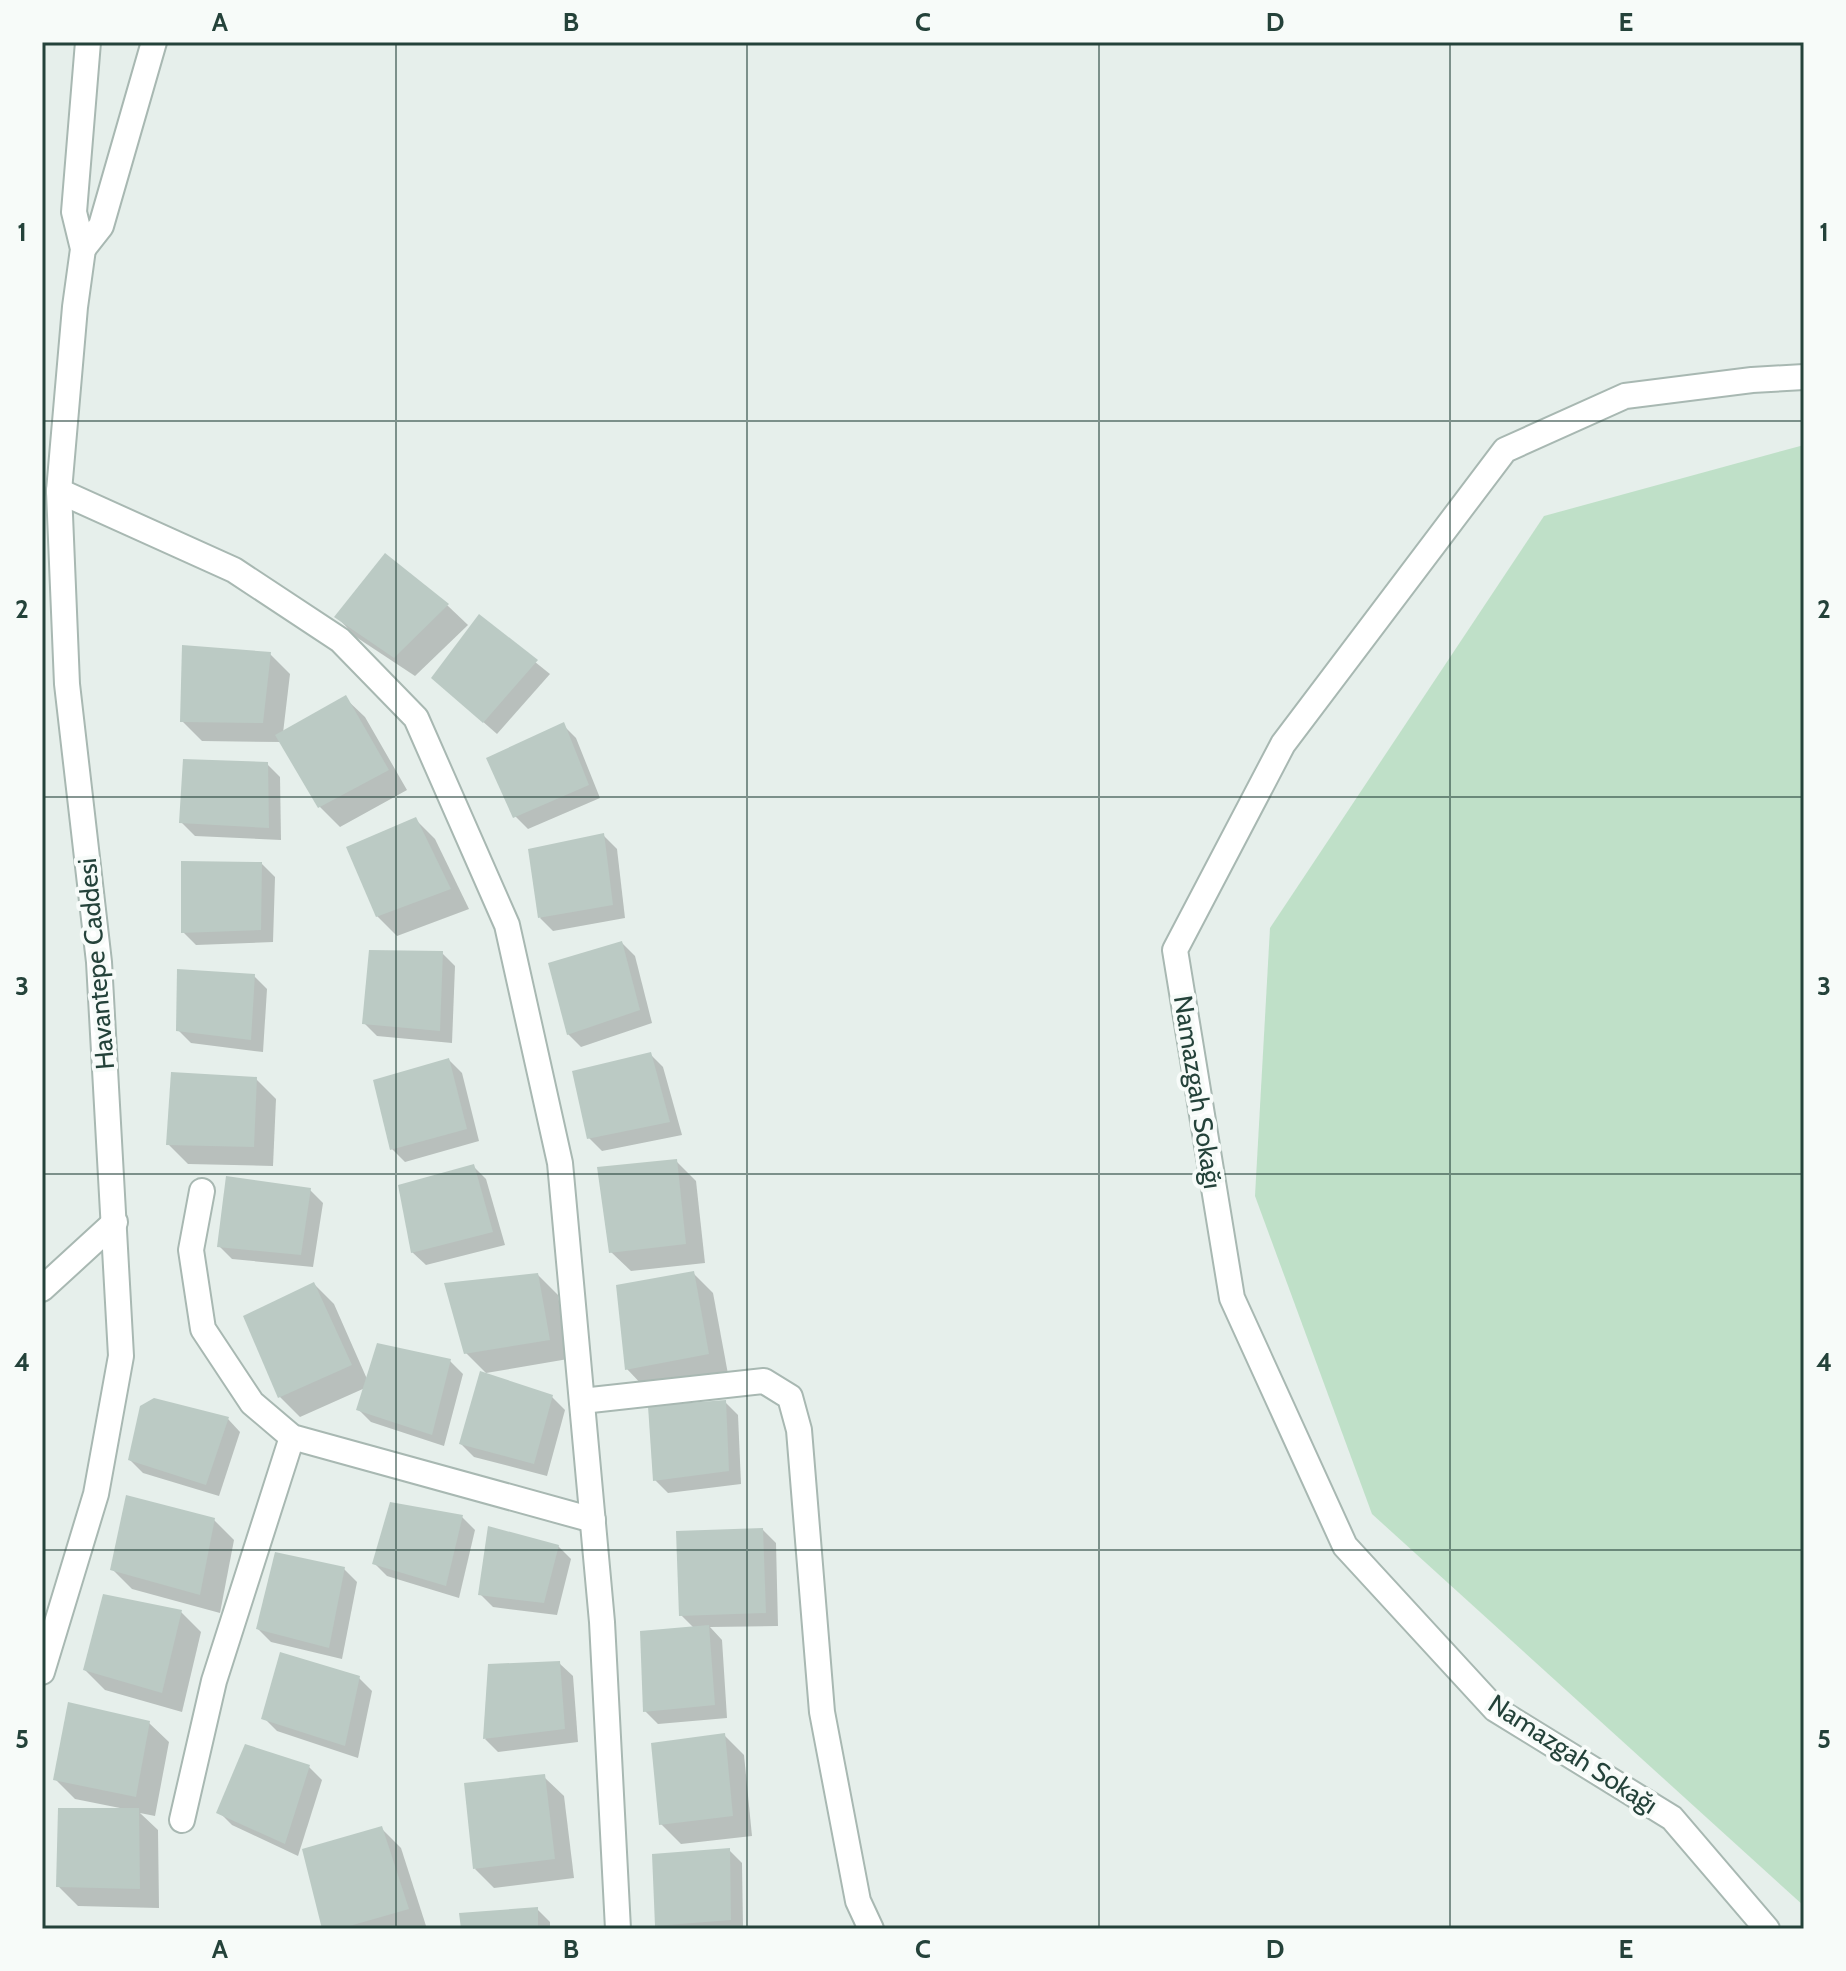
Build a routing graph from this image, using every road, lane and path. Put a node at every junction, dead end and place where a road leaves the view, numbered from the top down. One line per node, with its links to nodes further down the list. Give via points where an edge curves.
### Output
1 (88, 42): 3 (street, Havantepe Caddesi, via 74,212)
2 (154, 42): 3 (street, Havantepe Caddesi, via 101,226)
3 (83, 249): 5 (street, Havantepe Caddesi)
4 (1804, 377): 16 (street, Namazgah Sokağı, via 1625,396 1505,450 1283,744 1175,950 1232,1298 1345,1546 1495,1709 1672,1818)
5 (59, 491): 7 (street, Havantepe Caddesi, via 67,684 99,962); 9 (street, via 234,570 340,640 416,718 507,925 560,1163)
6 (202, 1191): 10 (street, via 191,1250 203,1329 252,1403)
7 (115, 1222): 8 (street); 12 (street, Havantepe Caddesi, via 121,1356 96,1494)
8 (42, 1289)
9 (582, 1401): 11 (street); 15 (street, via 764,1381 790,1397 799,1430 822,1712 858,1901)
10 (292, 1437): 11 (street); 13 (street, via 214,1681)
11 (593, 1520): 14 (street)
12 (42, 1672)
13 (182, 1820)
14 (618, 1929)
15 (871, 1929)
16 (1767, 1929)

